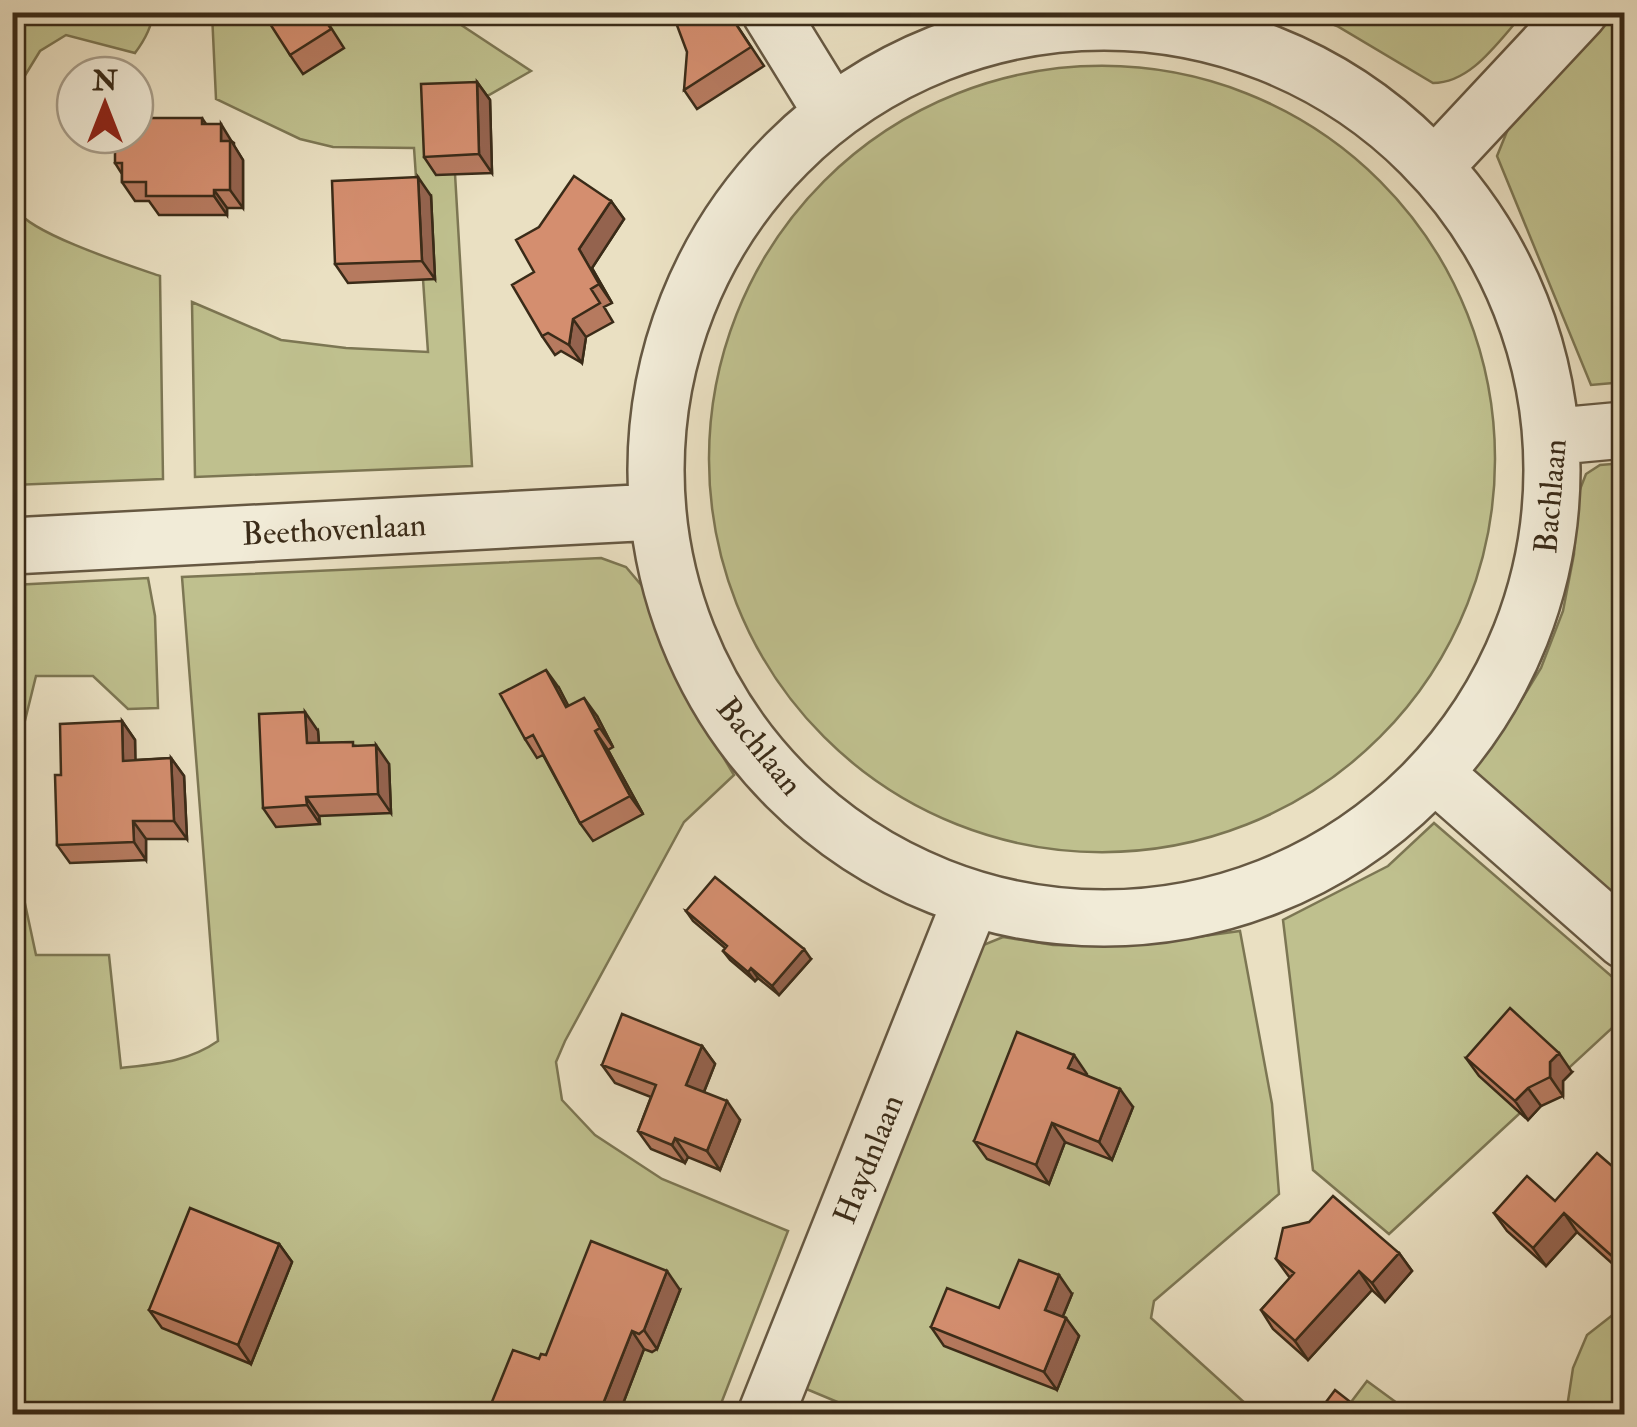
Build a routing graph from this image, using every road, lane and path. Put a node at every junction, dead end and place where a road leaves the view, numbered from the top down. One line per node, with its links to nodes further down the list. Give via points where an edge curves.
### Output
1 (770, 12): 3 (street)
2 (1578, 12): 4 (street)
3 (830, 110): 4 (street, Bachlaan, via 950,47 1084,20 1219,36 1343,91); 7 (street, Bachlaan, via 749,190 690,289 658,399)
4 (1437, 164): 6 (street, Bachlaan, via 1520,299)
5 (1624, 430): 6 (street)
6 (1560, 436): 9 (street, Bachlaan, via 1550,555 1505,671)
7 (655, 512): 8 (street, Beethovenlaan); 10 (street, Bachlaan, via 677,616 724,710 791,792 876,855)
8 (12, 546)
9 (1435, 774): 10 (street, Bachlaan, via 1358,842 1250,896 1112,916); 11 (street)
10 (970, 903): 12 (street, Haydnlaan)
11 (1624, 940)
12 (766, 1414)

